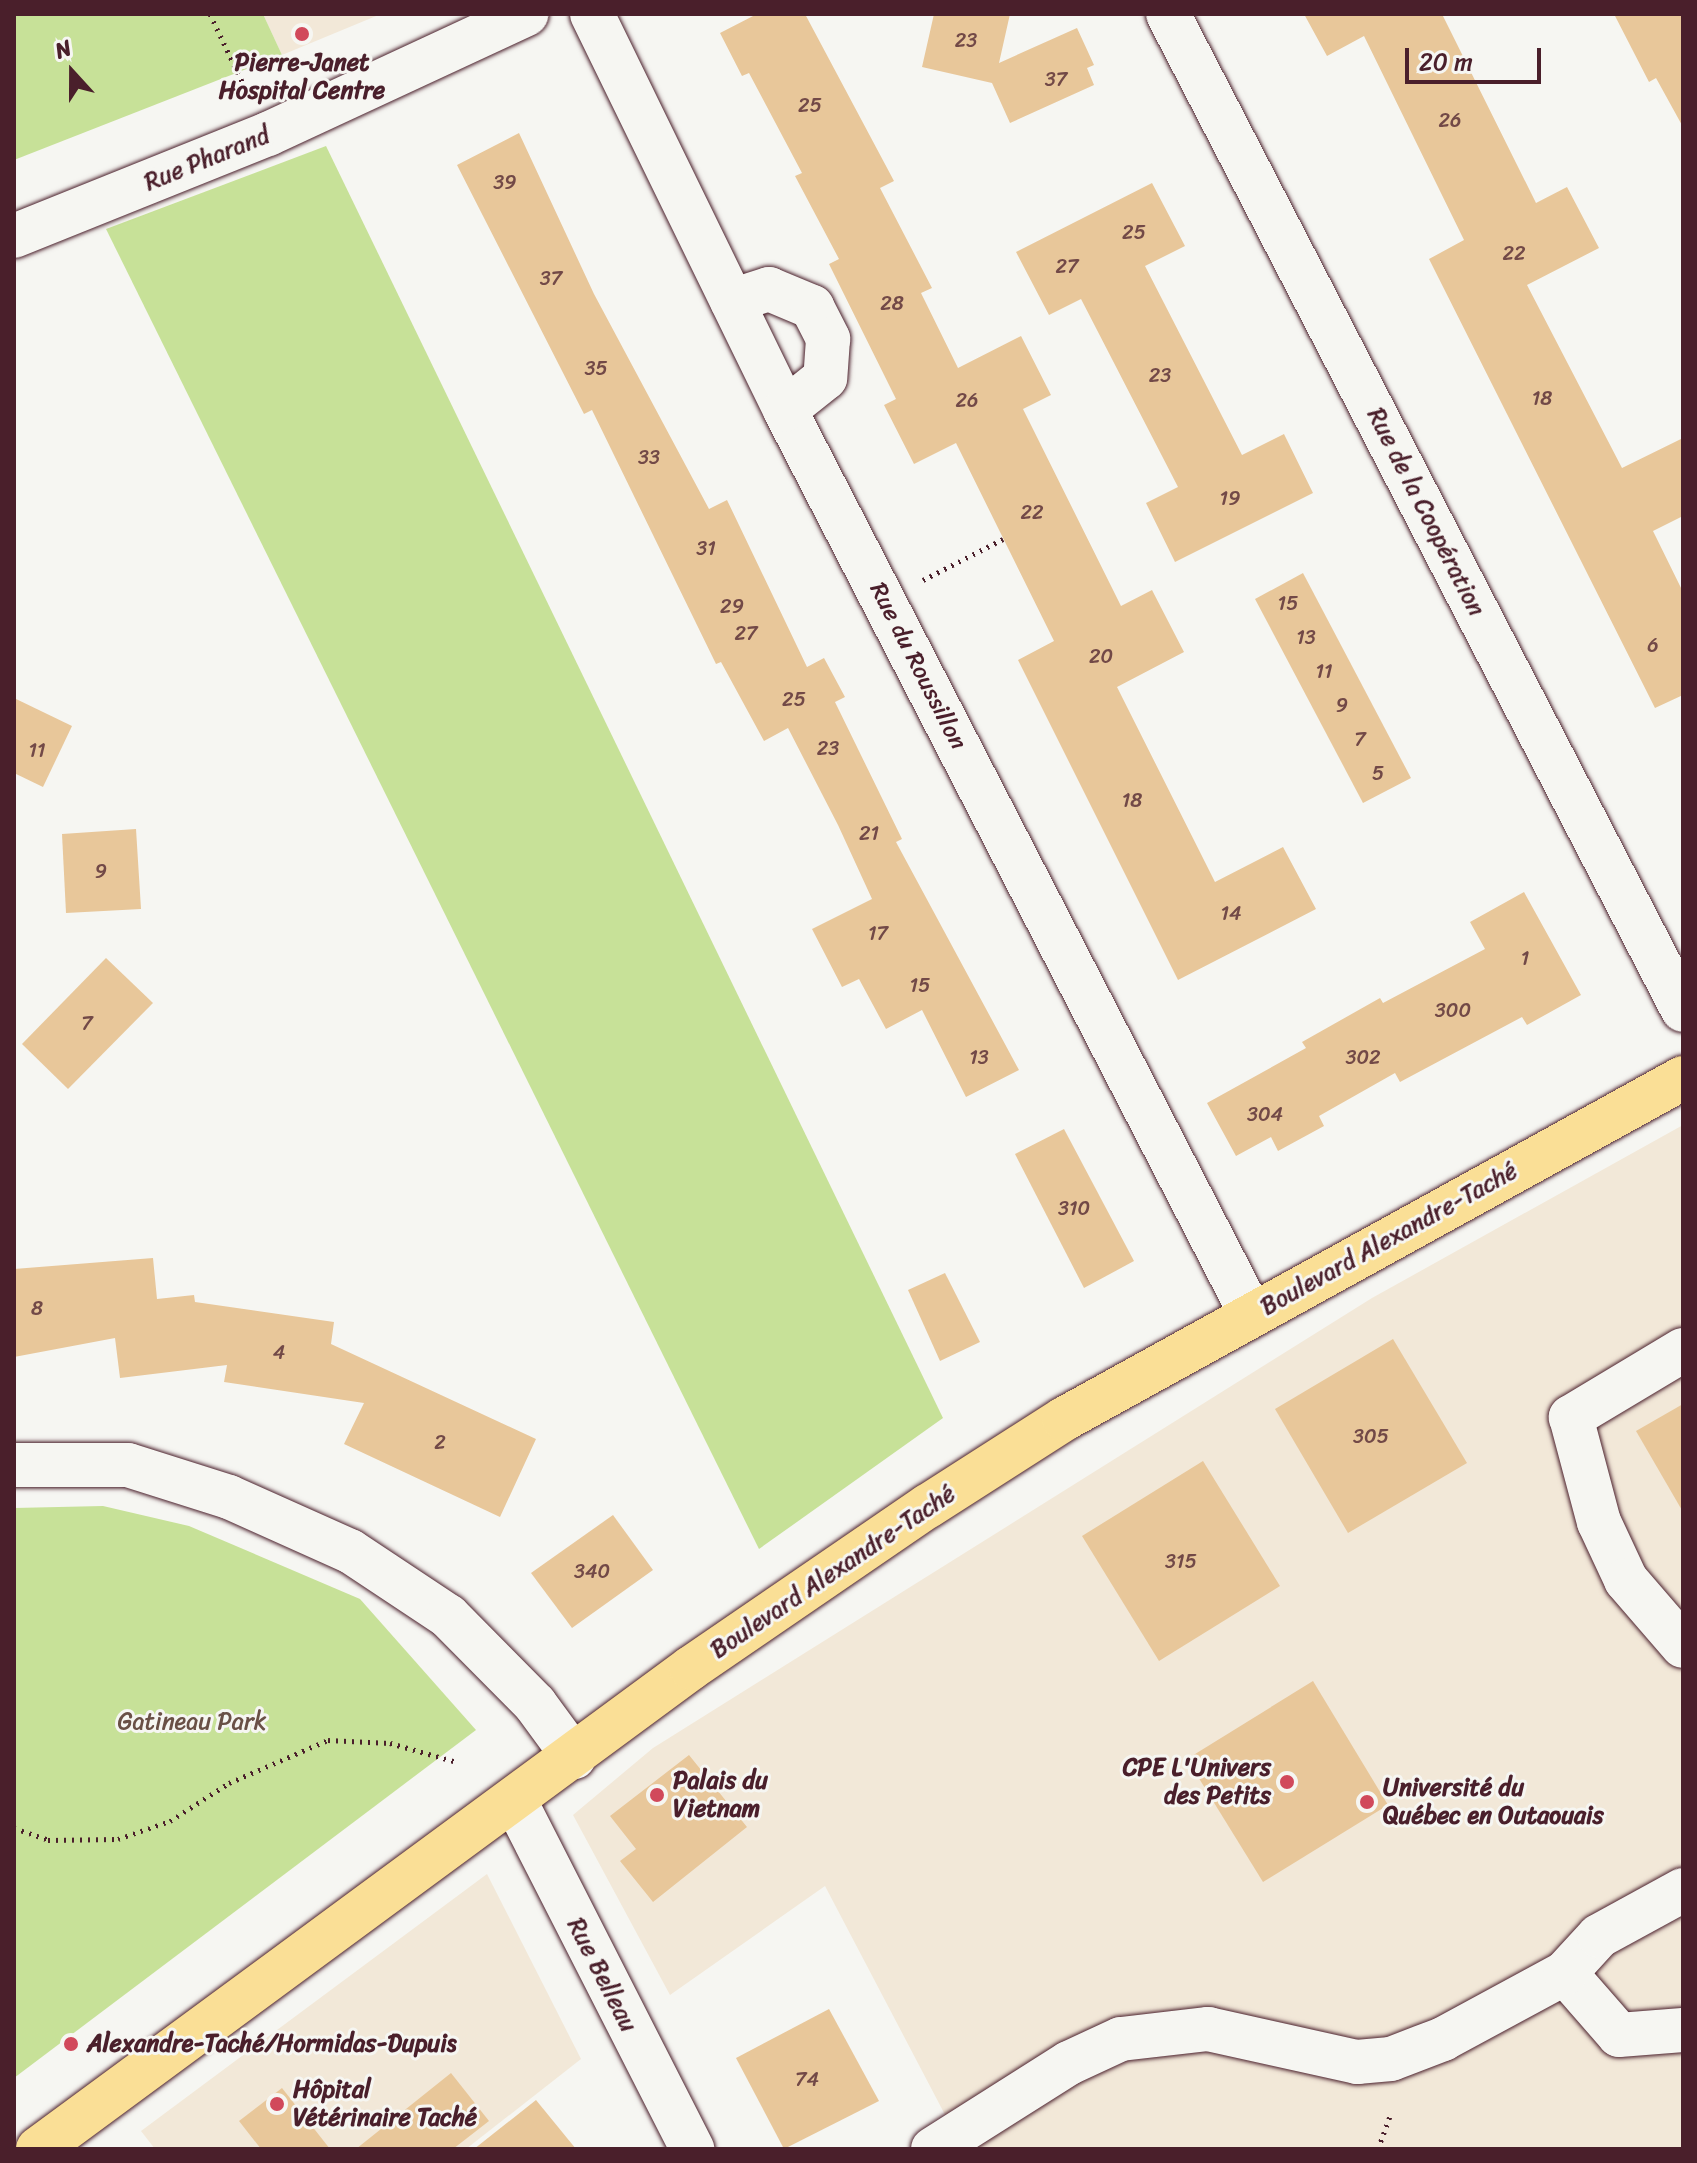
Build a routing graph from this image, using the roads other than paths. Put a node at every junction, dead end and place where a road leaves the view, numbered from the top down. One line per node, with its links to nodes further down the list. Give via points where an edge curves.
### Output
1 (527, 14): 4 (street, Rue Pharand, via 268,134)
2 (592, 14): 5 (street, Rue du Roussillon)
3 (1168, 14): 7 (street, Rue de la Coopération)
4 (14, 236)
5 (732, 301): 6 (street, Rue du Roussillon); 6 (street, via 769,289 812,307 828,339 825,378)
6 (785, 410): 9 (street, Rue du Roussillon)
7 (1683, 1010)
8 (1683, 1078): 9 (main road, Boulevard Alexandre-Taché)
9 (1251, 1314): 13 (main road, Boulevard Alexandre-Taché, via 1064,1419 928,1506)
10 (1683, 1350): 12 (street, via 1571,1417 1599,1522 1626,1580)
11 (14, 1465): 13 (street, via 128,1465 229,1497 350,1551 448,1616 535,1704)
12 (1683, 1646)
13 (574, 1757): 14 (main road, Boulevard Alexandre-Taché)
14 (514, 1799): 18 (main road, Boulevard Alexandre-Taché); 19 (street, Rue Belleau)
15 (1683, 1890): 16 (street, via 1599,1936)
16 (1565, 1973): 17 (street, via 1619,2035); 20 (street, via 1443,2039 1391,2059 1357,2062 1208,2029 1121,2039 1069,2063)
17 (1683, 2030)
18 (35, 2144)
19 (692, 2149)
20 (933, 2149)

